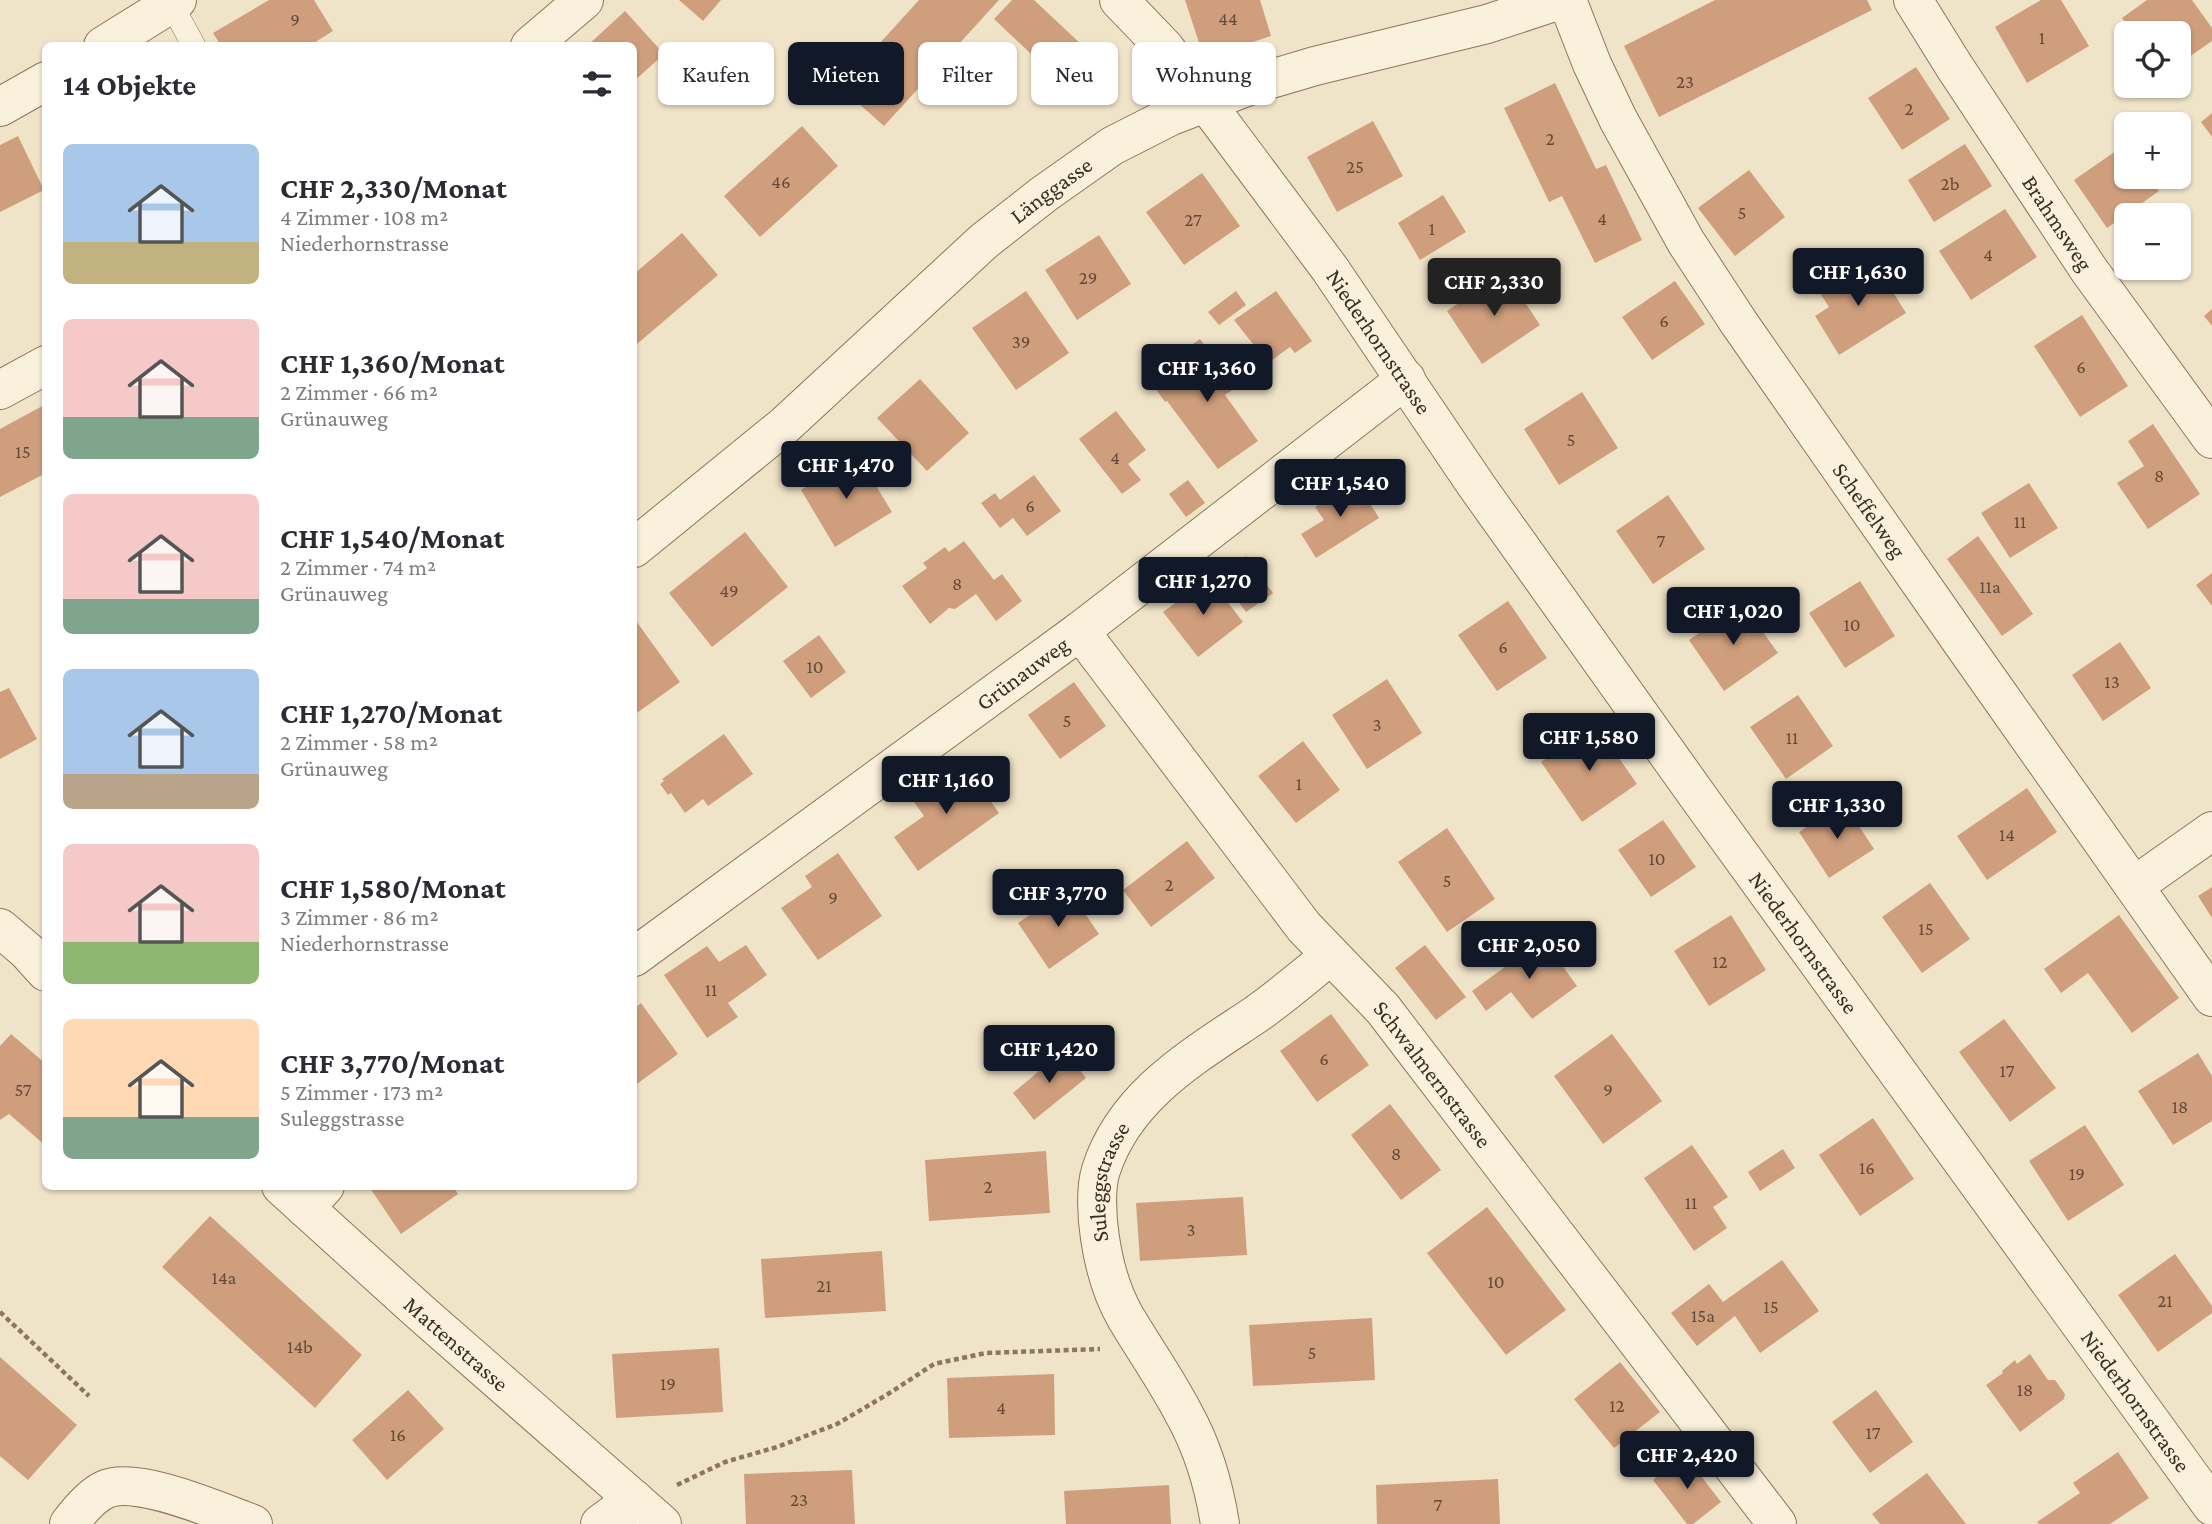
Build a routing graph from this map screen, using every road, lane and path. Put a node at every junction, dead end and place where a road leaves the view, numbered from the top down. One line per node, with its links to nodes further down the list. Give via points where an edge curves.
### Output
1 (583, 0): 9 (street)
2 (1119, 0): 10 (street, Niederhornstrasse)
3 (1560, 0): 11 (street, Länggasse, via 1487,24)
4 (1567, 0): 23 (street, Scheffelweg, via 1618,119 1686,242)
5 (1913, 0): 19 (street, Brahmsweg, via 2089,270)
6 (172, 1): 7 (street); 8 (lane)
7 (109, 42)
8 (192, 42)
9 (535, 42)
10 (1159, 42)
11 (1276, 77)
12 (42, 83): 15 (street)
13 (1196, 105): 20 (street, Länggasse, via 1112,146 1013,217 785,425)
14 (1208, 105): 17 (street, Niederhornstrasse)
15 (0, 107)
16 (42, 367): 18 (street)
17 (1406, 379): 21 (street, Grünauweg); 31 (street, Niederhornstrasse, via 1702,802)
18 (0, 390)
19 (2212, 439)
20 (637, 546)
21 (1080, 631): 24 (street, Grünauweg); 25 (street, Schwalmernstrasse)
22 (2212, 831): 23 (street)
23 (2133, 886): 26 (street, Scheffelweg)
24 (637, 955)
25 (1330, 956): 29 (street, Suleggstrasse, via 1160,1082 1114,1140 1100,1172 1097,1218 1104,1265); 37 (street, Schwalmernstrasse, via 1382,1009)
26 (2212, 997)
27 (304, 1194): 32 (street, Mattenstrasse)
28 (0, 1312): 30 (path)
29 (1144, 1348): 32 (path, via 986,1353 934,1364 837,1424 725,1462 679,1483); 36 (street, Suleggstrasse, via 1208,1469)
30 (89, 1395)
31 (2212, 1506)
32 (648, 1512): 35 (street)
33 (69, 1524): 34 (street, via 105,1489 133,1485)
34 (253, 1524)
35 (600, 1524)
36 (1220, 1524)
37 (1777, 1524)

